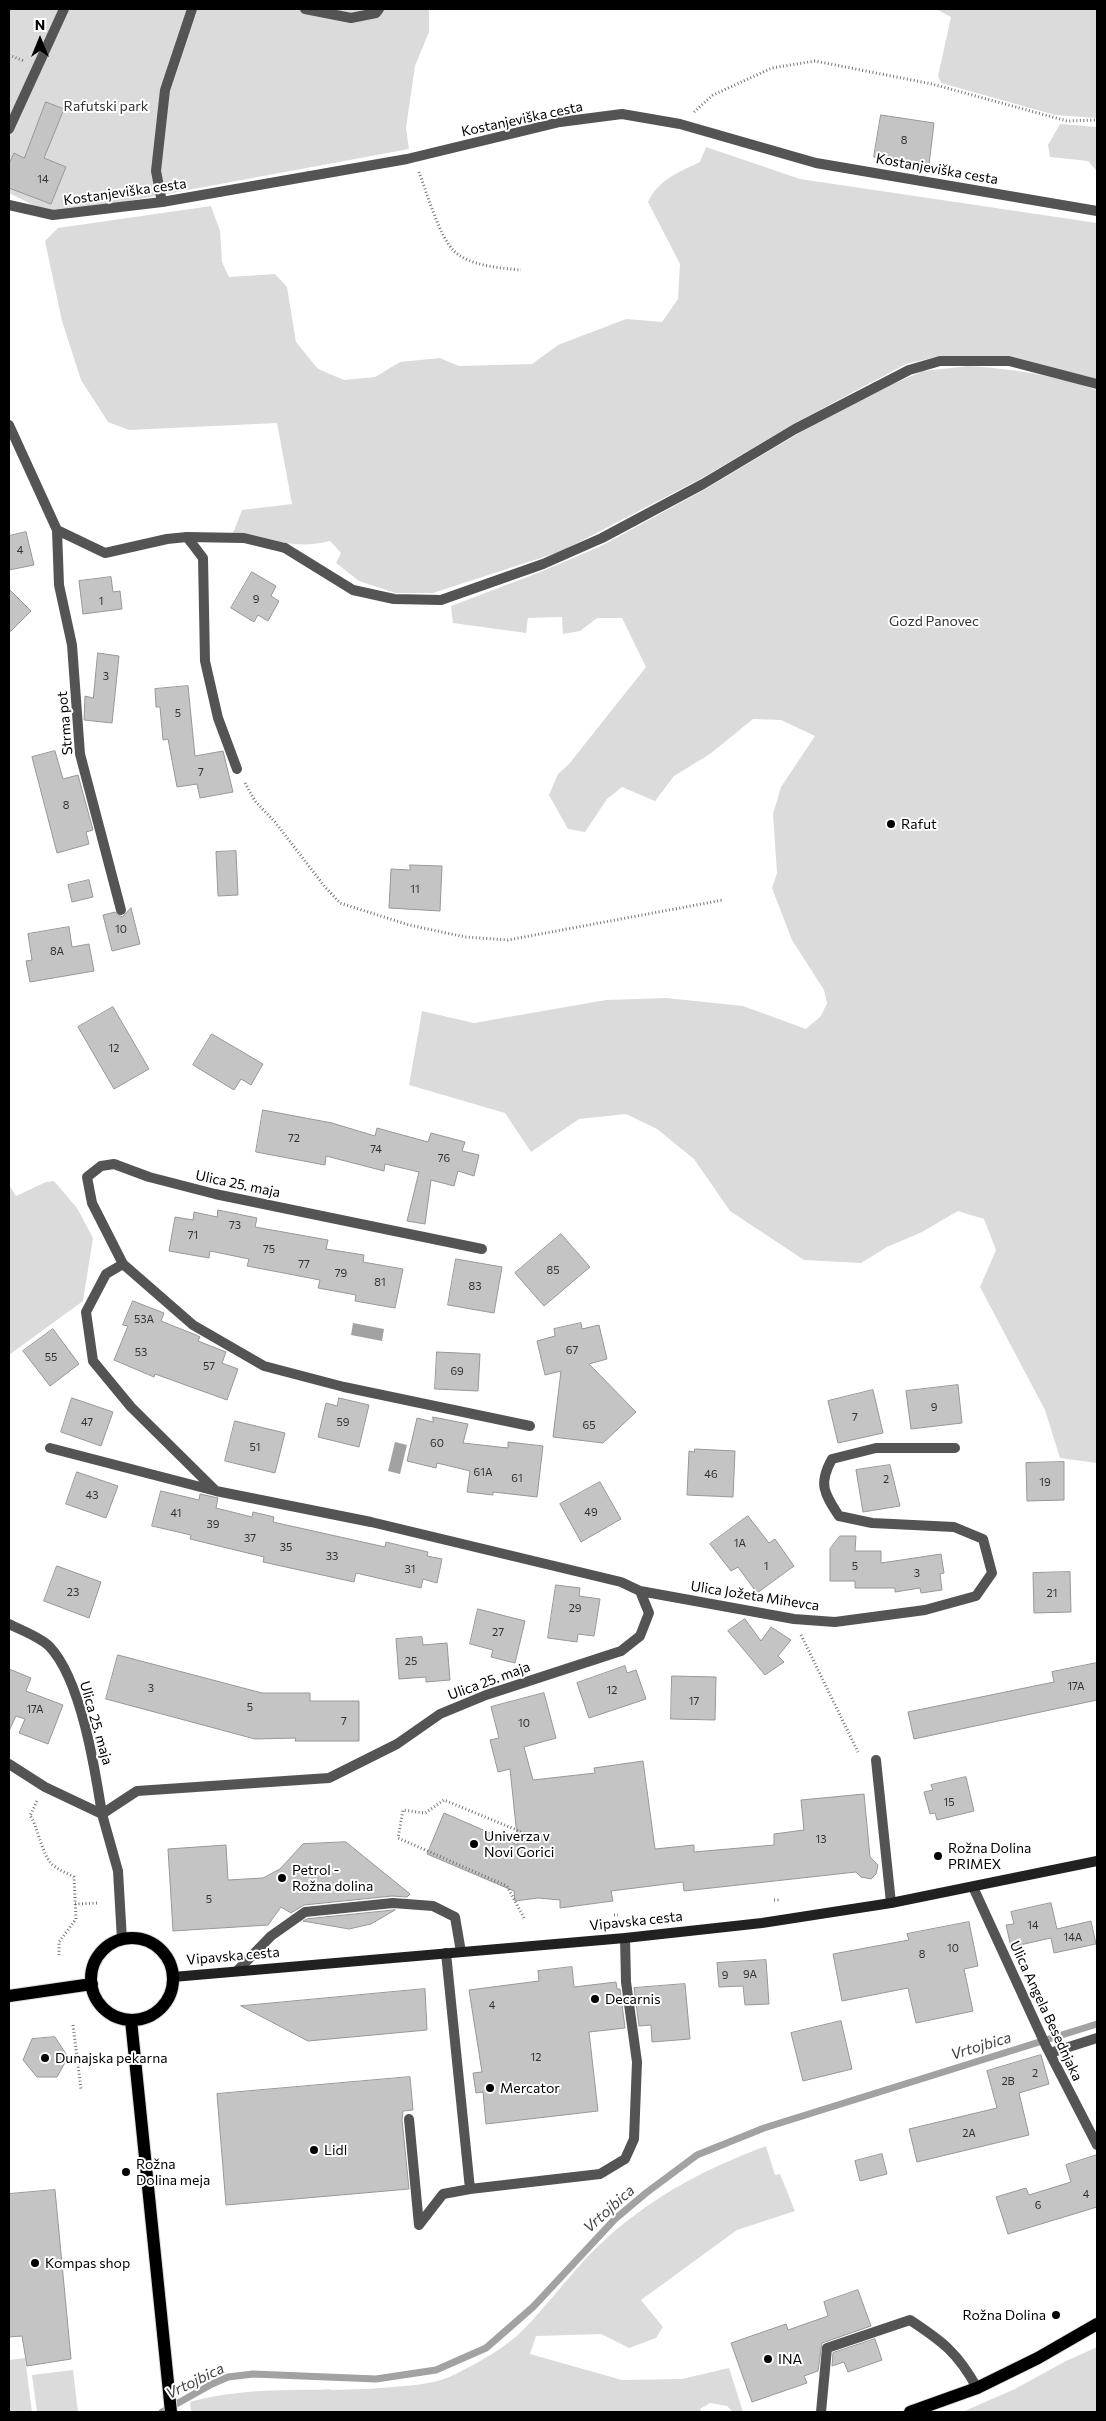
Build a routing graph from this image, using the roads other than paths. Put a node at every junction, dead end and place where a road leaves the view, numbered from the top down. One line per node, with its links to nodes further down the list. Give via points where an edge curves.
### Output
1 (64, 9): 5 (street)
2 (192, 9): 6 (street, via 165,90 156,171)
3 (305, 9): 4 (street, via 351,18 376,13)
4 (379, 9)
5 (9, 129)
6 (162, 202): 7 (street, Kostanjeviška cesta, via 53,215); 8 (street, Kostanjeviška cesta, via 414,157 560,122 622,114 680,124 816,163)
7 (9, 205)
8 (1097, 211)
9 (1097, 384): 12 (street, via 1009,361 940,361 908,370 795,428 703,484 602,538 543,564 441,600 394,599 353,590 285,548 244,538)
10 (9, 425): 11 (street, Strma pot)
11 (57, 530): 12 (street, via 105,553); 14 (street, Strma pot, via 59,585 72,645 80,754)
12 (188, 536): 13 (street, via 203,558 206,661 218,718)
13 (237, 769)
14 (121, 910)
15 (482, 1249): 16 (street, Ulica 25. maja, via 215,1194 114,1164 101,1166 87,1177 92,1203)
16 (123, 1264): 17 (street, Ulica 25. maja, via 194,1325 264,1366 344,1387); 20 (street, via 106,1274 86,1312 93,1361 131,1407)
17 (530, 1426)
18 (50, 1448): 20 (street)
19 (955, 1448): 21 (street, Ulica Jožeta Mihevca, via 876,1448 832,1459 824,1473 824,1493 839,1516 872,1523 954,1527 983,1540 992,1573 976,1596 926,1610 835,1622 794,1619)
20 (216, 1491): 21 (street, via 371,1522 621,1582)
21 (640, 1591): 25 (street, Ulica 25. maja, via 649,1613 640,1636 621,1651 486,1694 440,1714 397,1744 329,1778 137,1791)
22 (9, 1624): 25 (street, Ulica 25. maja, via 49,1646 68,1675 91,1746)
23 (876, 1760): 28 (street)
24 (9, 1764): 25 (street, via 45,1787)
25 (102, 1814): 30 (street, via 118,1871)
26 (1097, 1861): 27 (main road, Vipavska cesta)
27 (973, 1887): 28 (main road, Vipavska cesta); 39 (street, Ulica Angela Besednjaka)
28 (891, 1903): 29 (main road, Vipavska cesta, via 762,1923)
29 (625, 1938): 31 (main road, Vipavska cesta); 42 (street, via 626,1982 637,2062 634,2139 625,2159 600,2174)
30 (122, 1940): 34 (main road, via 146,1941 157,1946 171,1966); 35 (main road, via 102,1952 92,1973)
31 (461, 1952): 32 (main road, Vipavska cesta); 33 (street, via 455,1917 433,1906 393,1903 305,1912 271,1936)
32 (446, 1954): 33 (main road, Vipavska cesta); 42 (street)
33 (238, 1970): 34 (main road, Vipavska cesta)
34 (173, 1977): 37 (main road, via 166,2003 157,2012)
35 (92, 1984): 36 (main road); 37 (main road, via 95,1996 109,2013)
36 (9, 1996)
37 (131, 2020): 45 (main road)
38 (1097, 2038): 39 (street)
39 (1048, 2050): 41 (street, Ulica Angela Besednjaka)
40 (409, 2119): 42 (street, via 419,2225 443,2194)
41 (1097, 2145)
42 (470, 2188)
43 (1097, 2324): 44 (main road)
44 (977, 2388): 46 (street, via 964,2365 942,2341 910,2320 827,2348); 47 (main road)
45 (171, 2412)
46 (821, 2412)
47 (910, 2412)

